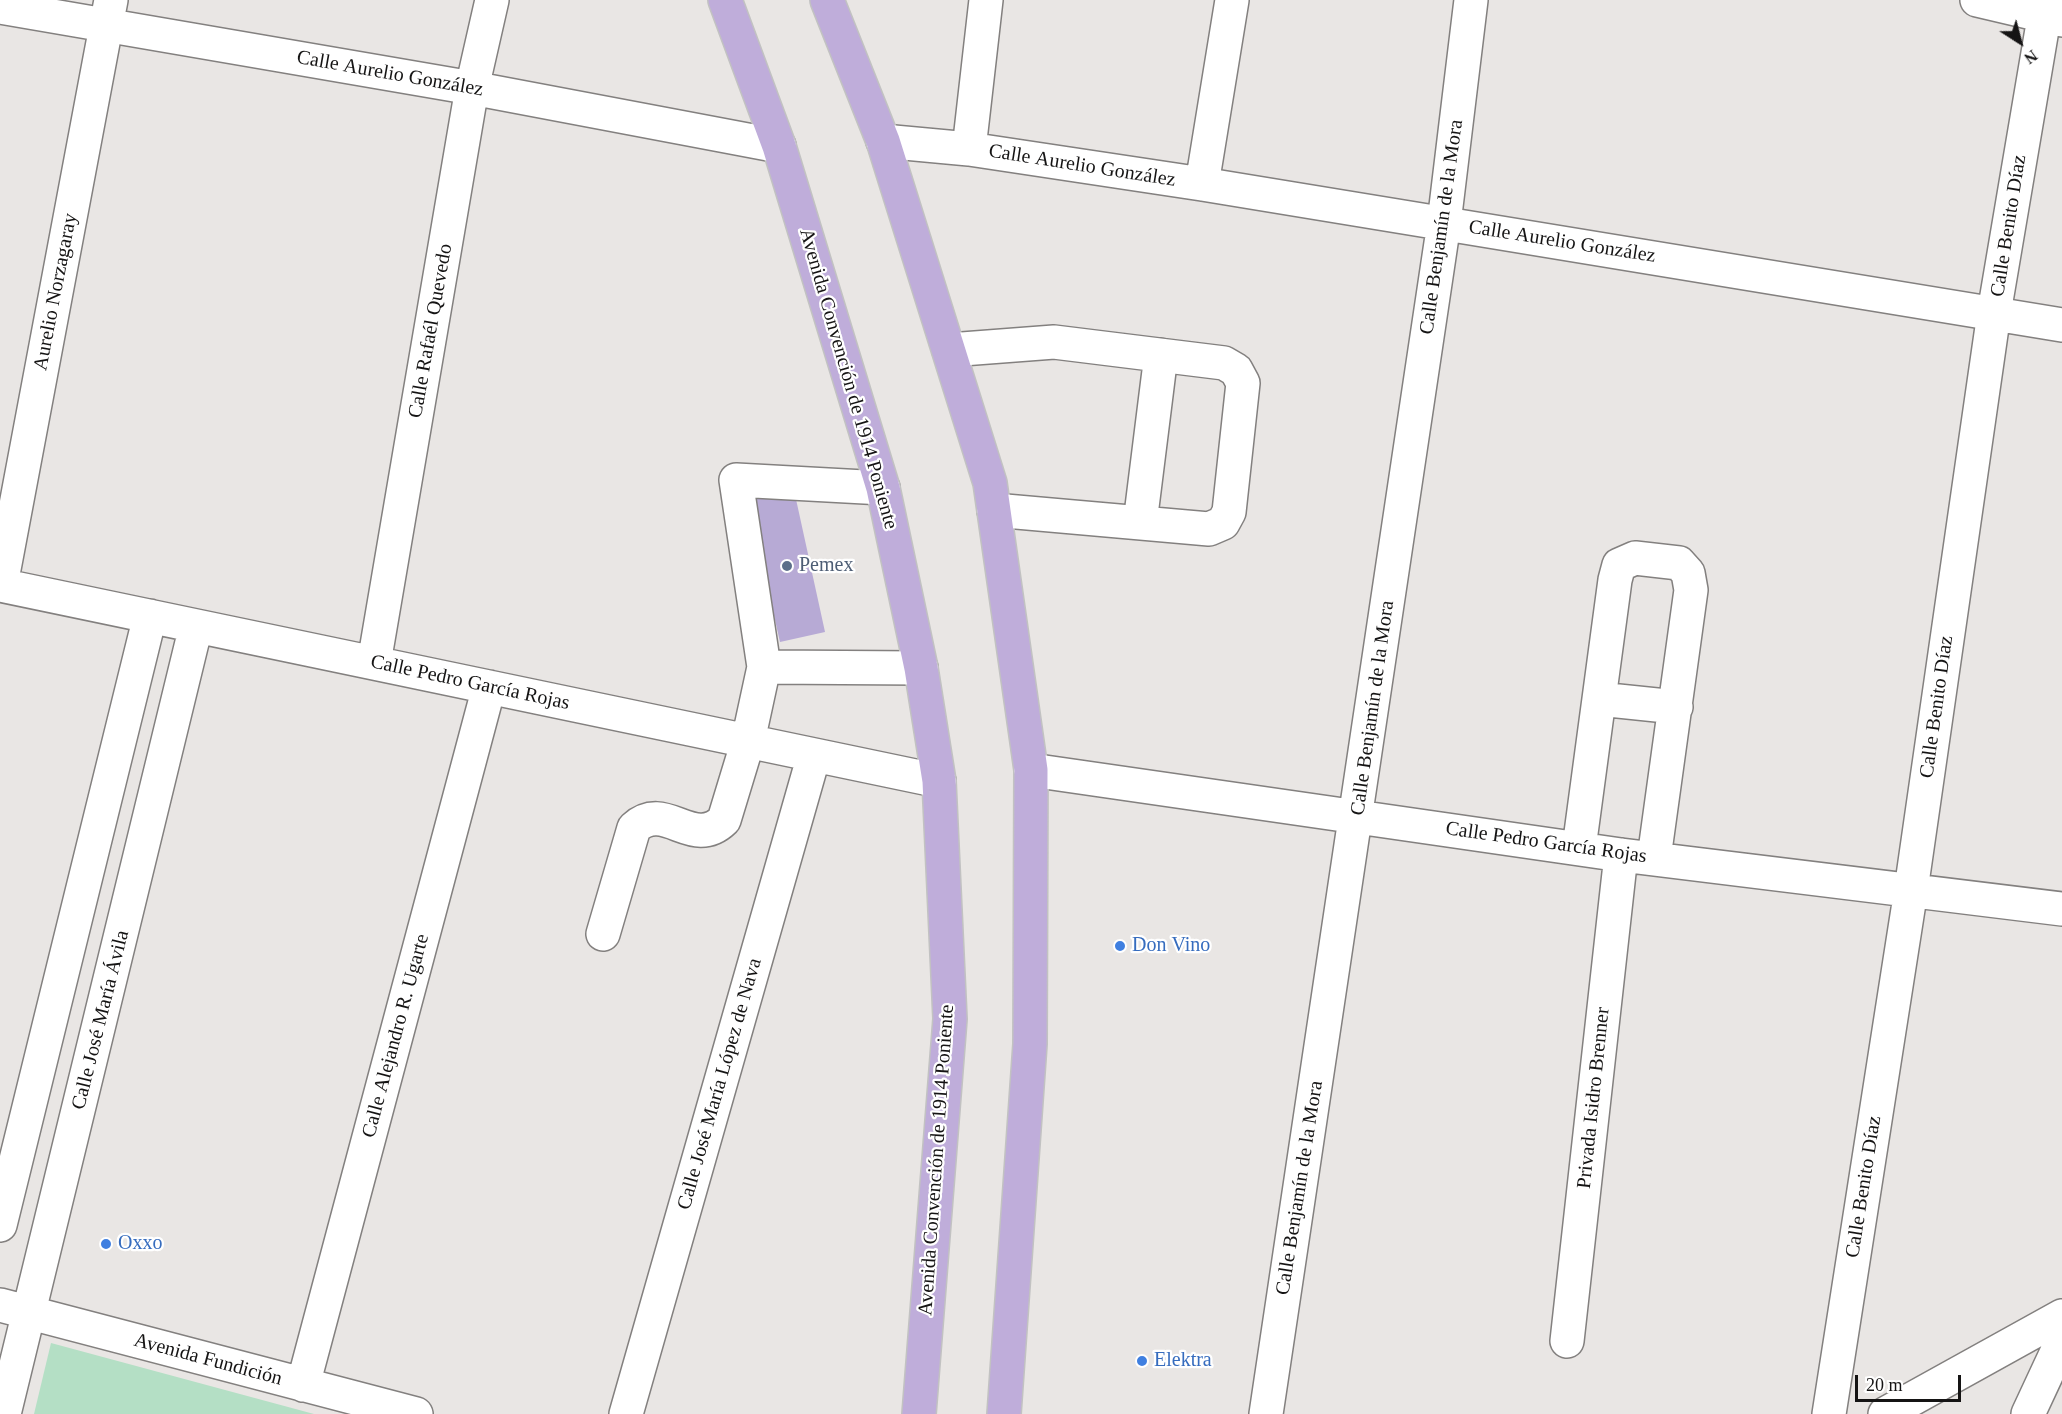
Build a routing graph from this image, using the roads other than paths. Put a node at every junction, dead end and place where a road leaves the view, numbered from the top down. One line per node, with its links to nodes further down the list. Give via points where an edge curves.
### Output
1 (492, 0): 11 (street, Calle Rafaél Quevedo)
2 (725, 0): 13 (main road, Avenida Convención de 1914 Poniente)
3 (827, 0): 12 (main road)
4 (987, 0): 14 (street)
5 (1232, 0): 15 (street)
6 (1471, 0): 16 (street, Calle Benjamín de la Mora)
7 (1977, 0): 9 (street)
8 (0, 7): 10 (street, Calle Aurelio González)
9 (2051, 12): 17 (street, Calle Benito Díaz)
10 (109, 13): 11 (street, Calle Aurelio González); 24 (street, Aurelio Norzagaray)
11 (472, 88): 13 (street, Calle Aurelio González); 27 (street, Calle Rafaél Quevedo)
12 (883, 141): 14 (street, Calle Aurelio González); 19 (main road)
13 (779, 146): 21 (main road, Avenida Convención de 1914 Poniente)
14 (969, 149): 15 (street, Calle Aurelio González)
15 (1202, 184): 16 (street, Calle Aurelio González)
16 (1444, 223): 17 (street, Calle Aurelio González); 37 (street, Calle Benjamín de la Mora)
17 (1994, 313): 18 (street, Calle Aurelio González); 41 (street, Calle Benito Díaz)
18 (2062, 324)
19 (949, 350): 20 (street, via 1054,342); 22 (main road, via 990,483)
20 (1161, 356): 23 (street); 23 (street, via 1224,363 1236,370 1243,382 1228,512 1223,523 1209,529)
21 (883, 488): 28 (street, via 736,480); 29 (main road, Avenida Convención de 1914 Poniente)
22 (994, 510): 23 (street); 35 (main road)
23 (1140, 523)
24 (1, 585): 25 (street, Calle Pedro García Rojas)
25 (150, 616): 26 (street, Calle Pedro García Rojas); 44 (street)
26 (196, 626): 27 (street, Calle Pedro García Rojas); 45 (street, Calle José María Ávila)
27 (374, 663): 30 (street, Calle Pedro García Rojas)
28 (764, 667): 29 (street); 33 (street)
29 (921, 668): 36 (main road, Avenida Convención de 1914 Poniente)
30 (489, 687): 33 (street, Calle Pedro García Rojas); 49 (street, Calle Alejandro R. Ugarte)
31 (1599, 699): 32 (street); 32 (street, via 1614,580 1619,565 1635,558 1679,563 1688,573 1691,590); 38 (street)
32 (1676, 707): 40 (street)
33 (748, 741): 34 (street, Calle Pedro García Rojas); 43 (street, via 724,820 715,829 703,833 654,817 634,828)
34 (814, 755): 36 (street, Calle Pedro García Rojas); 52 (street, Calle José María López de Nava)
35 (1031, 770): 37 (street, Calle Pedro García Rojas); 54 (main road, via 1030,1044)
36 (939, 781): 53 (main road, Avenida Convención de 1914 Poniente, via 950,1019)
37 (1357, 816): 38 (street, Calle Pedro García Rojas); 55 (street, Calle Benjamín de la Mora)
38 (1579, 848): 39 (street, Calle Pedro García Rojas)
39 (1621, 855): 40 (street, Calle Pedro García Rojas); 47 (street, Privada Isidro Brenner)
40 (1654, 858): 41 (street, Calle Pedro García Rojas)
41 (1911, 890): 42 (street, Calle Pedro García Rojas); 56 (street, Calle Benito Díaz)
42 (2062, 909)
43 (603, 934)
44 (0, 1225)
45 (15, 1310): 49 (street, Avenida Fundición); 50 (street, Calle José María Ávila)
46 (2062, 1316): 57 (street)
47 (1567, 1341)
48 (2062, 1341): 58 (street)
49 (303, 1385): 51 (street, Avenida Fundición)
50 (4, 1414)
51 (416, 1414)
52 (626, 1414)
53 (919, 1414)
54 (1004, 1414)
55 (1266, 1414)
56 (1829, 1414)
57 (1885, 1414)
58 (2028, 1414)

